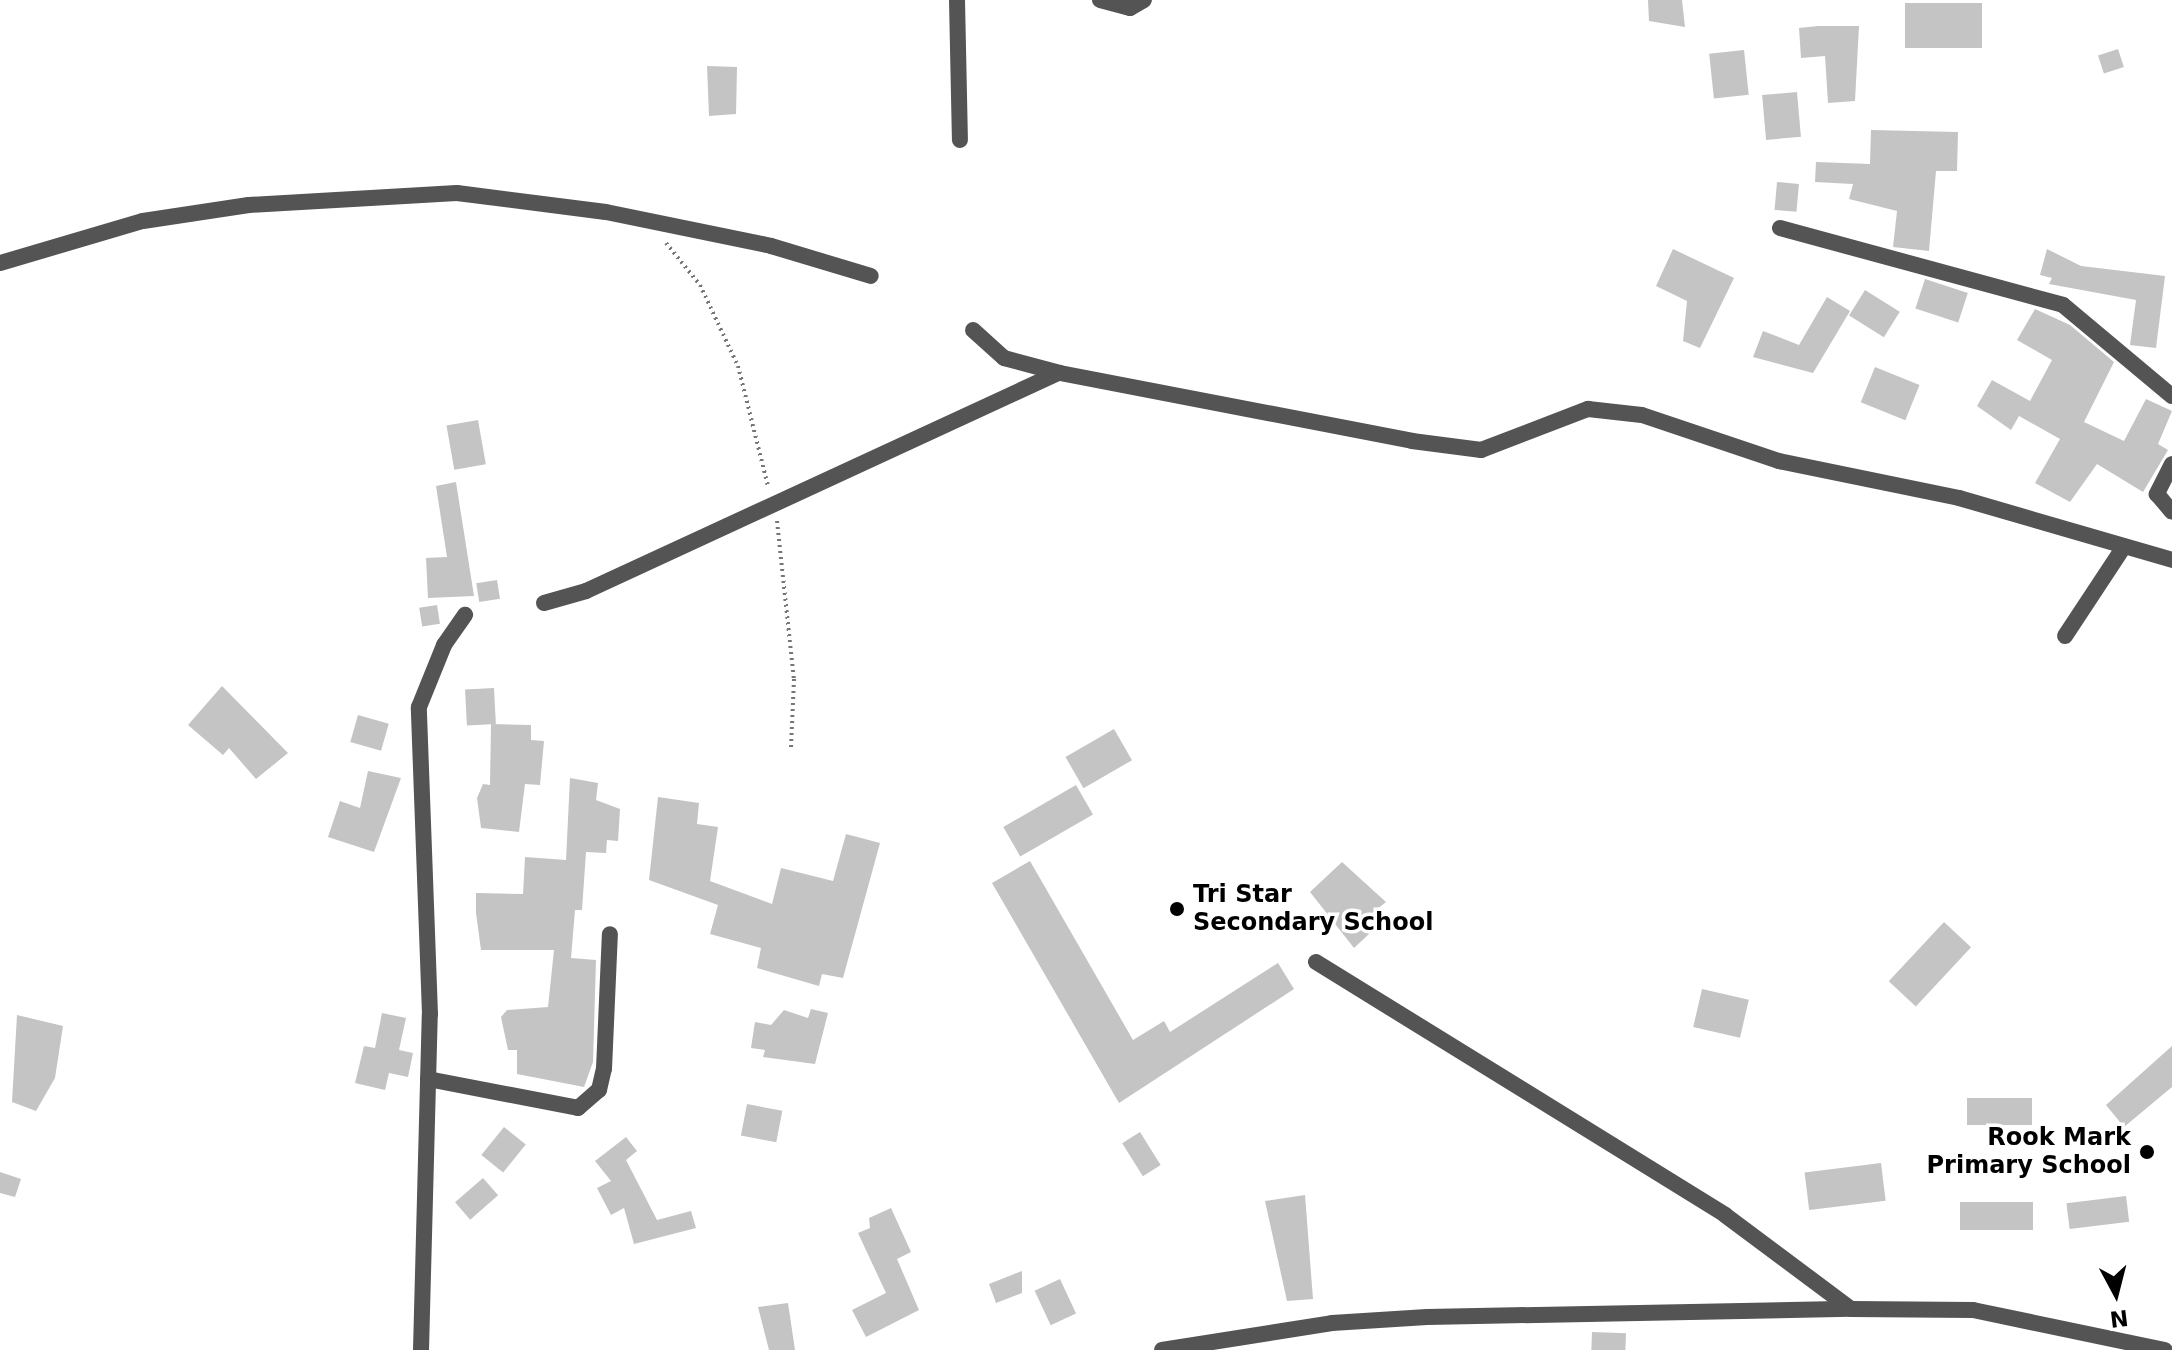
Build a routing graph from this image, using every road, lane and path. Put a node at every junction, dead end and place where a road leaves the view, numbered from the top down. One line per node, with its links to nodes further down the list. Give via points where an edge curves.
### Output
1 (957, 0): 4 (street)
2 (1100, 0): 3 (street, via 1130,8)
3 (1144, 0)
4 (960, 140)
5 (649, 223): 7 (street, via 512,196 384,195 143,221); 8 (street, via 771,246); 13 (path, via 700,285 738,366)
6 (1780, 228): 11 (street, via 2063,305)
7 (0, 263)
8 (871, 276)
9 (973, 330): 10 (street, via 1004,358)
10 (1060, 373): 13 (street); 15 (street, via 1481,450 1588,409 1608,409 1779,461 1959,498)
11 (2172, 396)
12 (2172, 464): 14 (street, via 2157,494)
13 (771, 505): 17 (street); 20 (path, via 781,531 779,579 794,679)
14 (2172, 512)
15 (2123, 548): 16 (street); 19 (street)
16 (2172, 560)
17 (544, 603)
18 (465, 615): 23 (street, via 444,645 419,707)
19 (2065, 636)
20 (791, 748)
21 (610, 934): 23 (street, via 604,1069 599,1090 578,1108)
22 (1316, 962): 24 (street, via 1725,1215)
23 (428, 1079): 25 (street)
24 (1851, 1309): 26 (street, via 1427,1317 1332,1323); 27 (street, via 1973,1310)
25 (421, 1350)
26 (1162, 1350)
27 (2165, 1350)

